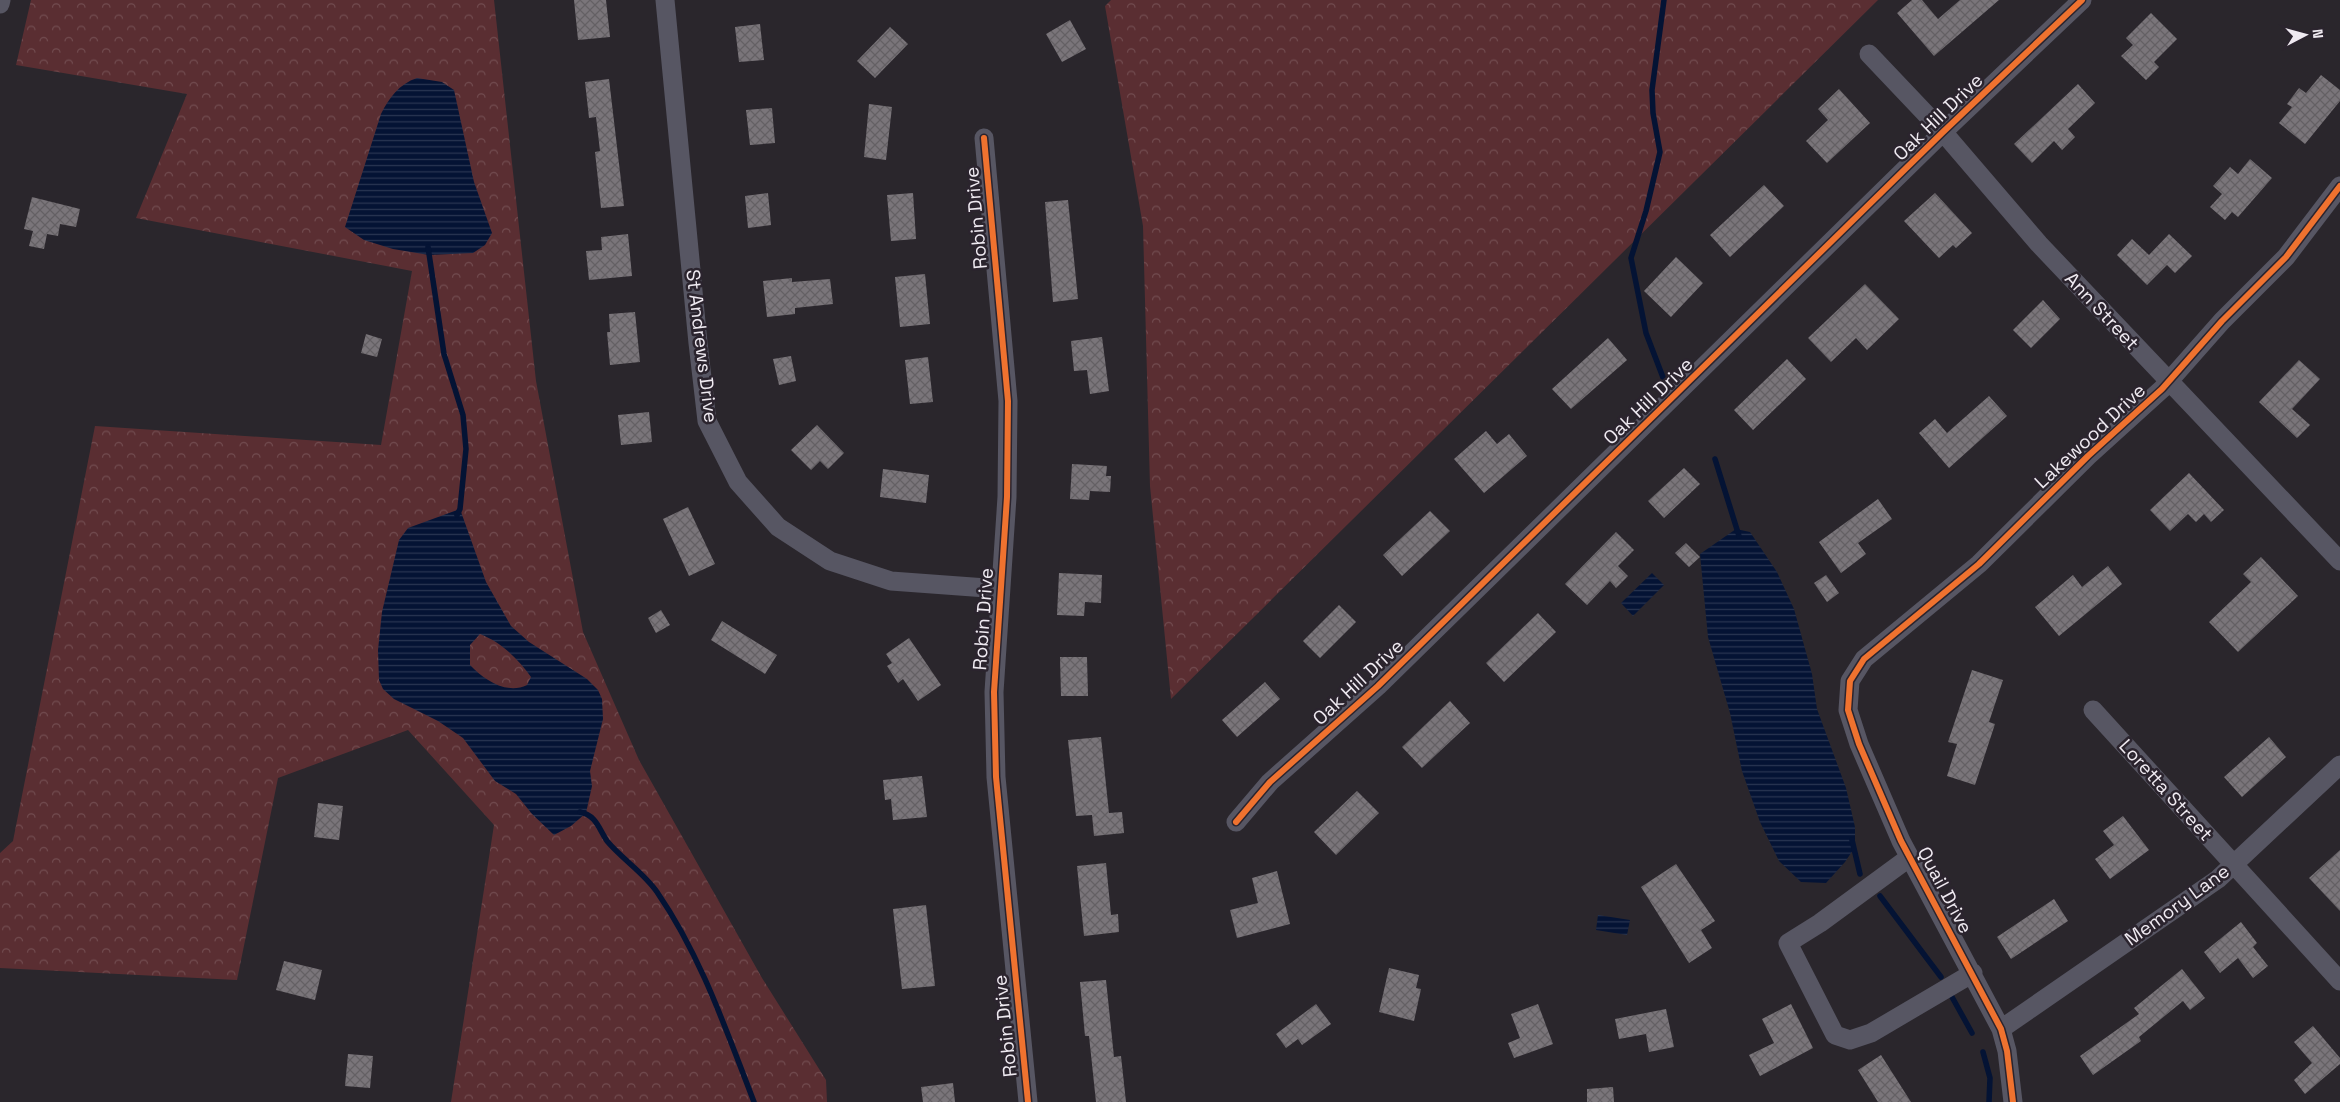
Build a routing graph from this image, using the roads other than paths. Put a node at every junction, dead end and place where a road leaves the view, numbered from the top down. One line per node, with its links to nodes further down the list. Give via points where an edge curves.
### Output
1 (1, 0): 4 (street)
2 (666, 0): 11 (street, St Andrews Drive, via 707,420 738,482 778,527 830,561 891,581)
3 (2082, 0): 6 (street, Oak Hill Drive)
4 (0, 4)
5 (1870, 54): 6 (street, Ann Street)
6 (1943, 132): 9 (street, Ann Street, via 2039,244); 15 (street, Oak Hill Drive, via 1378,686 1270,782)
7 (984, 138): 11 (street, Robin Drive, via 1008,400 1007,497)
8 (2340, 186): 9 (street, Lakewood Drive, via 2286,256)
9 (2168, 382): 10 (street, Ann Street); 12 (street, Lakewood Drive, via 1979,564 1864,659 1850,681)
10 (2340, 561)
11 (1000, 589): 21 (street, Robin Drive, via 994,692 996,777)
12 (1848, 692): 16 (street, Quail Drive, via 1848,710 1859,744)
13 (2093, 710): 17 (street, Loretta Street)
14 (2340, 765): 17 (street, Memory Lane)
15 (1236, 822)
16 (1910, 857): 18 (street, Quail Drive); 18 (street, via 1788,943 1835,1035 1850,1040 1871,1033)
17 (2233, 864): 19 (street, Loretta Street); 20 (street, Memory Lane, via 2218,879)
18 (1973, 974): 20 (street, Quail Drive)
19 (2340, 982)
20 (2001, 1029): 22 (street, Quail Drive, via 2007,1052)
21 (1028, 1102)
22 (2012, 1102)

